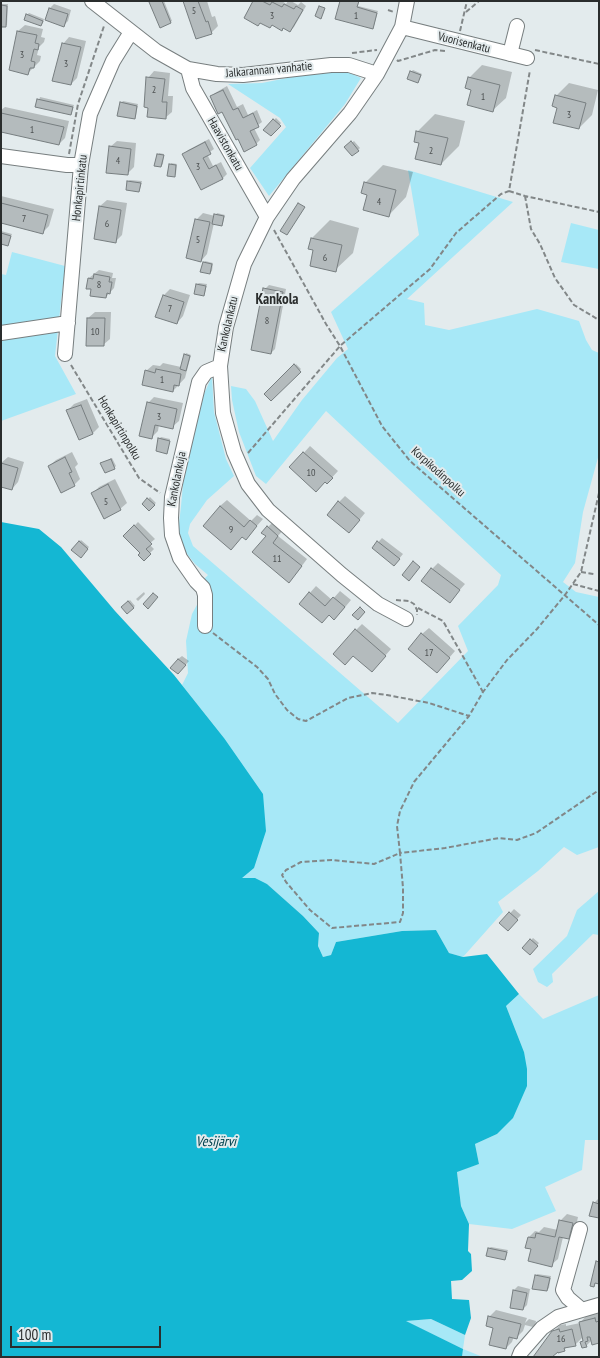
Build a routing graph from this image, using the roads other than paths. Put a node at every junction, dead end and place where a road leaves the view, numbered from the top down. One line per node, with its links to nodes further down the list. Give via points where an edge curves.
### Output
1 (92, 1): 5 (street, Jalkarannan vanhatie)
2 (407, 1): 4 (street, Kankolankatu)
3 (516, 26): 6 (street)
4 (402, 27): 6 (street, Vuorisenkatu); 9 (street, Kankolankatu)
5 (132, 32): 8 (street, Jalkarannan vanhatie, via 156,51); 11 (street, Honkapirtinkatu, via 113,61 90,114)
6 (510, 54): 7 (street, Vuorisenkatu)
7 (529, 61)
8 (188, 69): 9 (street, Jalkarannan vanhatie, via 243,75 331,64 349,65); 12 (street, Haavistonkatu, via 193,88)
9 (377, 74): 12 (street, Kankolankatu)
10 (1, 156): 11 (street)
11 (82, 165): 13 (street, Honkapirtinkatu)
12 (267, 217): 16 (street, Kankolankatu, via 244,264 226,327)
13 (68, 324): 14 (street); 15 (street, Honkapirtinkatu)
14 (1, 333)
15 (65, 354)
16 (220, 366): 17 (street, Kankolankatu, via 223,413 234,452 248,484 268,510 342,575 378,604); 18 (street, Kankolankuja, via 206,372 199,382 172,497 172,535 180,558 203,588)
17 (412, 617)
18 (205, 626)
19 (580, 1229): 20 (street)
20 (563, 1290): 22 (street); 23 (street)
21 (599, 1305): 22 (street)
22 (581, 1309): 23 (street)
23 (558, 1317): 24 (street, via 542,1328)
24 (519, 1357)

